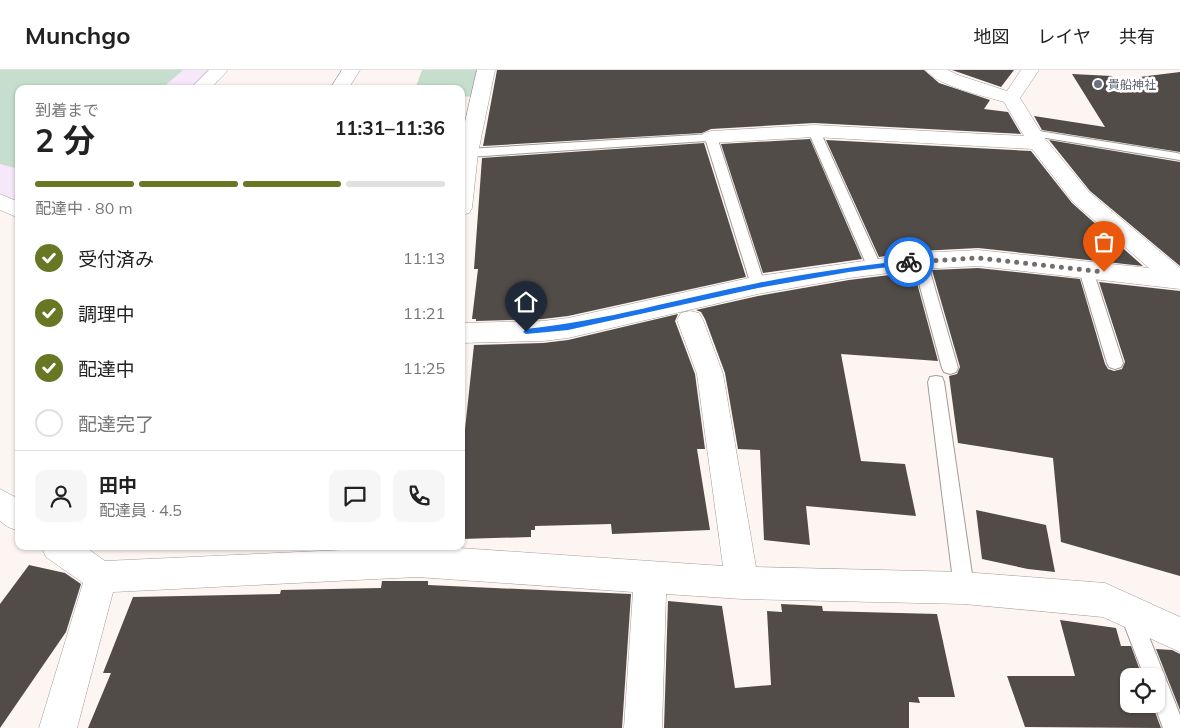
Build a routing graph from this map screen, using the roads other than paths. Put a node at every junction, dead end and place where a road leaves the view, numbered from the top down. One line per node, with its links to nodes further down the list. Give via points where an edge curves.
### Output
1 (219, 70): 6 (street)
2 (351, 70): 7 (street)
3 (486, 70): 12 (street)
4 (935, 70): 8 (street, via 952,79)
5 (1030, 70): 8 (street)
6 (203, 85)
7 (342, 85)
8 (1011, 98): 11 (street)
9 (814, 131): 10 (street); 11 (street); 18 (lane)
10 (711, 136): 12 (lane); 21 (lane)
11 (1035, 138): 13 (lane); 20 (street, via 1081,197)
12 (468, 153): 14 (street)
13 (1177, 157)
14 (465, 177)
15 (0, 201): 16 (street)
16 (15, 209)
17 (920, 261): 18 (street); 19 (street, via 978,258); 25 (lane)
18 (874, 266): 21 (street)
19 (1086, 270): 20 (street); 24 (lane)
20 (1178, 280)
21 (758, 285): 23 (street, via 568,328)
22 (690, 320): 33 (street, via 710,374)
23 (465, 333)
24 (1114, 363)
25 (950, 368)
26 (936, 382): 34 (lane)
27 (0, 503): 28 (street)
28 (15, 514)
29 (62, 550): 32 (street)
30 (418, 554): 31 (street); 32 (street)
31 (650, 576): 33 (street); 40 (street)
32 (101, 577): 39 (street)
33 (742, 583): 34 (street)
34 (964, 588): 35 (street, via 1105,600)
35 (1129, 612): 36 (street); 37 (lane)
36 (1180, 635)
37 (1151, 668)
38 (1165, 705): 41 (lane)
39 (58, 728)
40 (643, 728)
41 (1174, 728)

